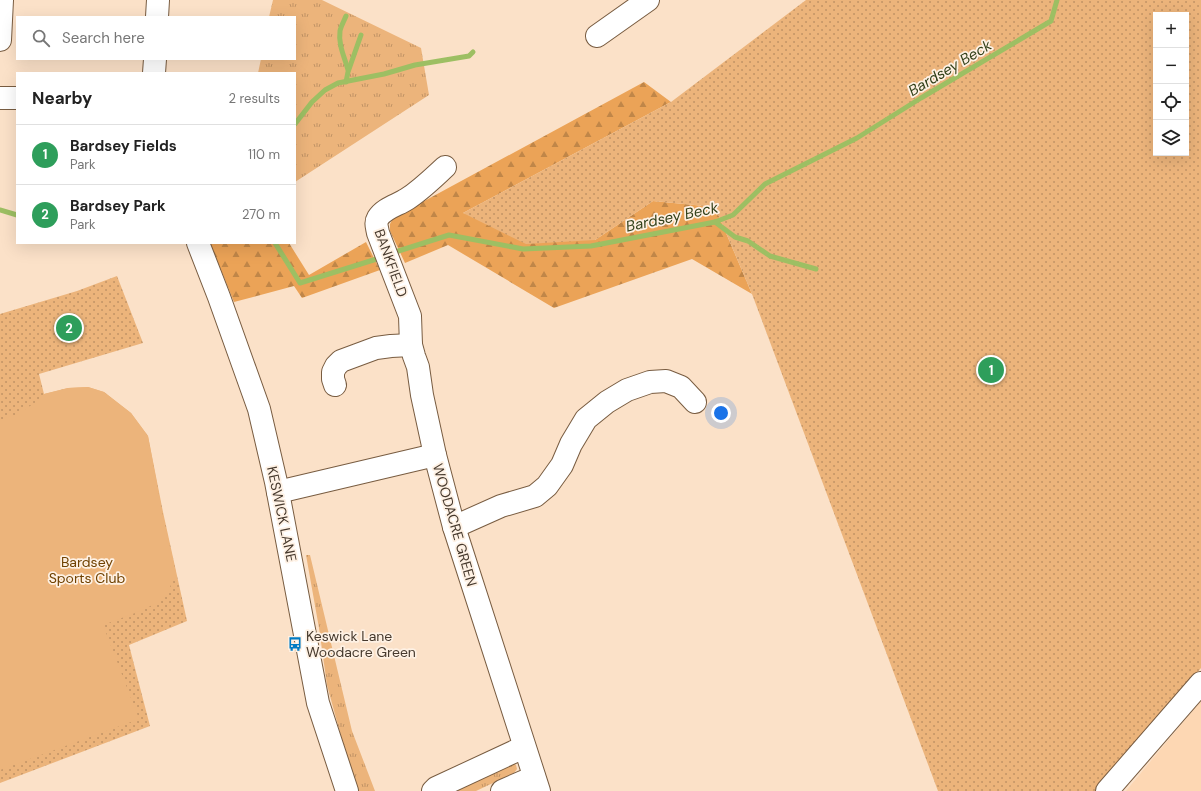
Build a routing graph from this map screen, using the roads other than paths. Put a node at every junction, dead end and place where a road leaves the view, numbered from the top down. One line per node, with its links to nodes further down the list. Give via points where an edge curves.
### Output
1 (2, 0): 6 (street)
2 (158, 0): 4 (street)
3 (648, 0): 5 (street)
4 (157, 16)
5 (597, 36)
6 (0, 40)
7 (155, 60): 8 (street)
8 (154, 72)
9 (0, 98): 10 (street)
10 (16, 98)
11 (445, 167): 13 (street, BANKFIELD, via 420,189 385,210 376,223 410,316)
12 (198, 244): 17 (street, KESWICK LANE, via 259,409)
13 (411, 345): 14 (street, via 376,348 341,361 334,372); 16 (street, BANKFIELD, via 418,367)
14 (334, 386)
15 (695, 402): 18 (street, via 681,387 666,381 650,382 627,390 586,419 562,465 547,486 535,496 501,506)
16 (434, 455): 17 (street, WOODACRE GREEN); 18 (street, WOODACRE GREEN)
17 (278, 492): 22 (street, KESWICK LANE, via 318,703)
18 (454, 528): 20 (street, WOODACRE GREEN)
19 (1201, 683): 25 (street)
20 (524, 747): 21 (street, WOODACRE GREEN); 23 (street)
21 (537, 784): 24 (street, WOODACRE GREEN)
22 (346, 791)
23 (434, 791)
24 (502, 791)
25 (1107, 791)

